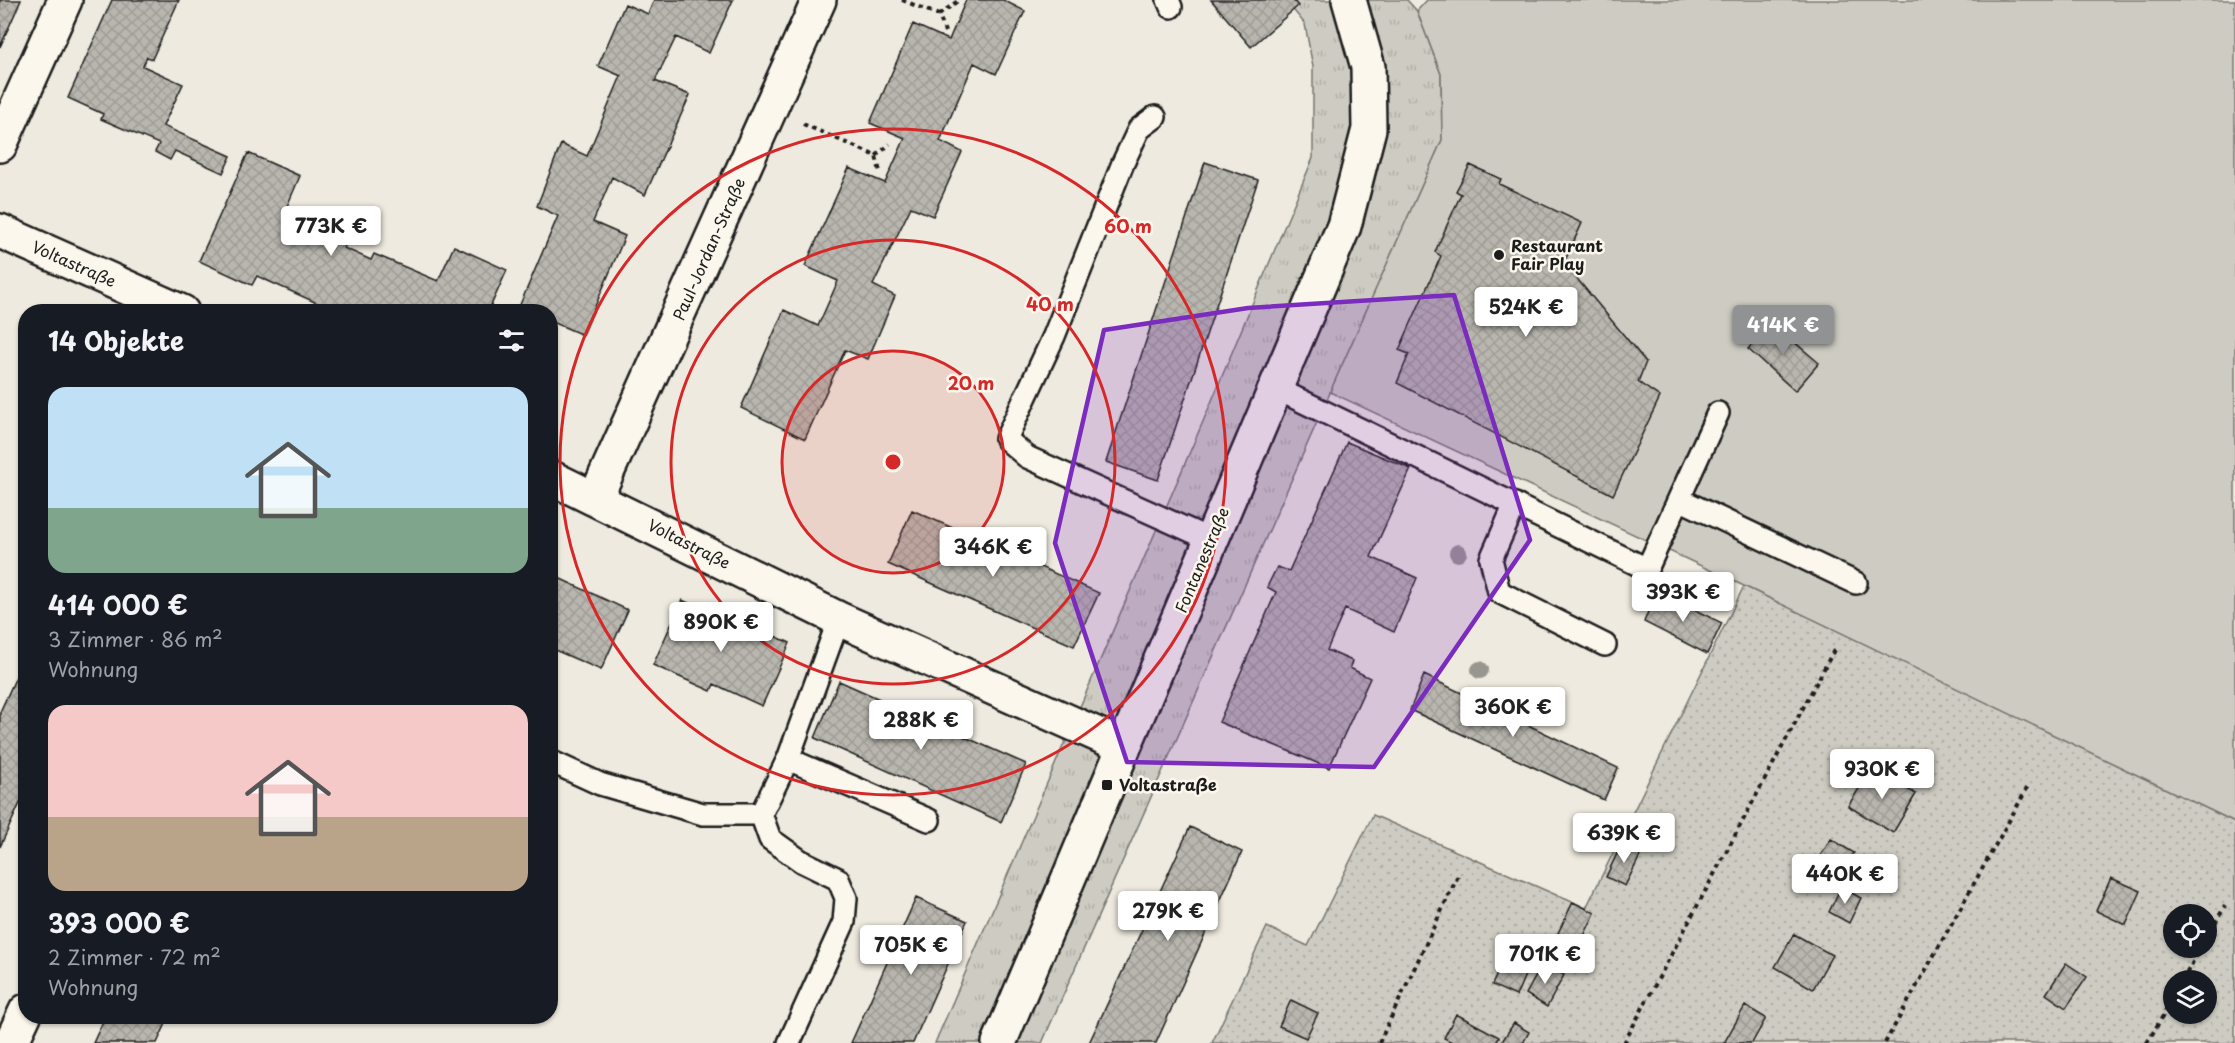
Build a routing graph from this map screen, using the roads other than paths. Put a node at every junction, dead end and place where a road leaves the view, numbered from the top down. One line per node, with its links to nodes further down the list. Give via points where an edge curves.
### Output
1 (65, 0): 5 (street)
2 (819, 0): 11 (street, Paul-Jordan-Straße)
3 (1349, 0): 8 (street, Fontanestraße, via 1368,67 1369,129 1344,226)
4 (1155, 117): 14 (lane, via 1139,129 1123,163 1054,336 1006,439 1027,457)
5 (0, 145)
6 (0, 231): 7 (street, Voltastraße)
7 (164, 304)
8 (1275, 388): 13 (lane); 14 (street, Fontanestraße)
9 (1718, 413): 12 (lane)
10 (558, 480): 11 (street, Voltastraße)
11 (596, 497): 16 (street, Voltastraße)
12 (1679, 499): 13 (lane, via 1647,568); 15 (lane)
13 (1515, 504): 17 (lane, via 1491,559 1499,592)
14 (1211, 540): 18 (street, Fontanestraße)
15 (1856, 583)
16 (839, 619): 18 (street, Voltastraße); 19 (lane)
17 (1605, 645)
18 (1123, 746): 26 (street, Fontanestraße)
19 (788, 759): 21 (lane); 22 (lane)
20 (558, 765): 21 (lane, via 600,784 703,814)
21 (761, 814): 25 (lane, via 770,839 801,861 838,879 846,898 844,922)
22 (929, 820)
23 (20, 1024): 24 (street)
24 (11, 1043)
25 (789, 1043)
26 (999, 1043)

